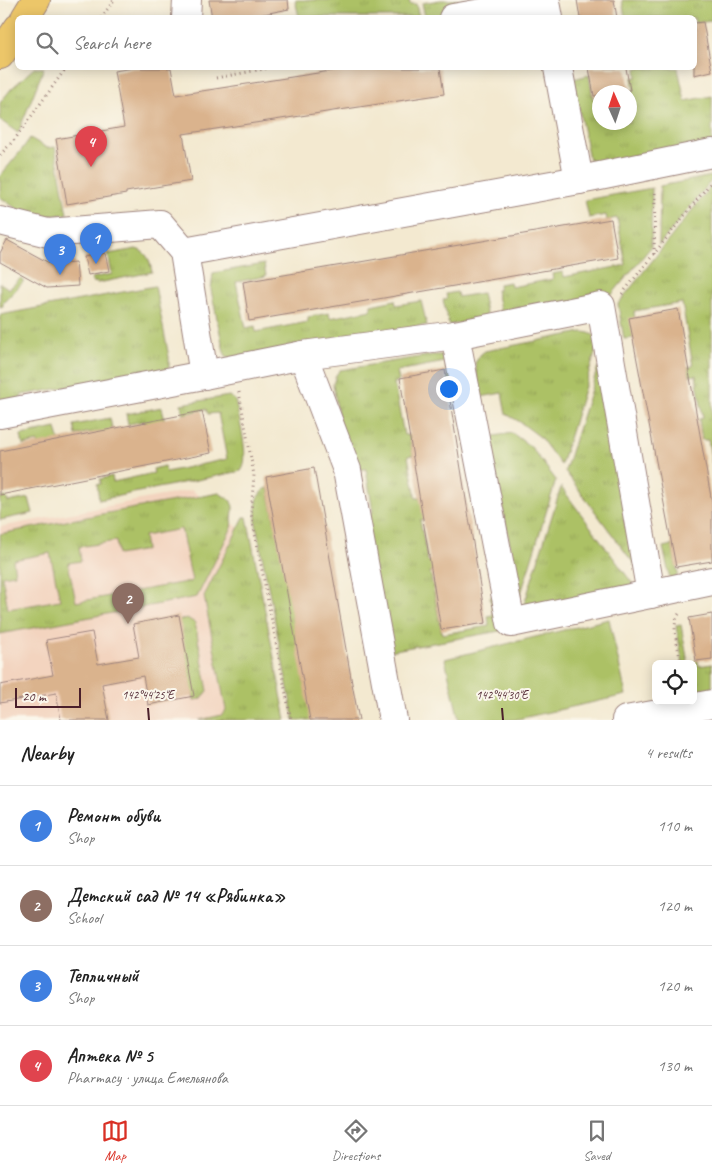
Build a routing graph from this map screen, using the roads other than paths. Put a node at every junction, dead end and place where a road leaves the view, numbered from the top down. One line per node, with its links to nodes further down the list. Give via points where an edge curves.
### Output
1 (187, 0): 3 (street)
2 (547, 6): 4 (street)
3 (186, 15)
4 (476, 15)
5 (15, 32): 6 (main road)
6 (0, 55)
7 (558, 70): 9 (street)
8 (712, 153): 9 (street)
9 (579, 180): 11 (street)
10 (0, 221): 11 (street, via 48,233 160,224)
11 (184, 252): 14 (street)
12 (455, 335): 13 (street); 17 (street, via 511,623); 17 (street, via 601,306)
13 (303, 355): 14 (street); 19 (street, via 347,470)
14 (204, 375): 15 (street)
15 (0, 414)
16 (712, 581): 17 (street)
17 (651, 594)
18 (712, 704): 20 (street)
19 (393, 720)
20 (626, 720)

